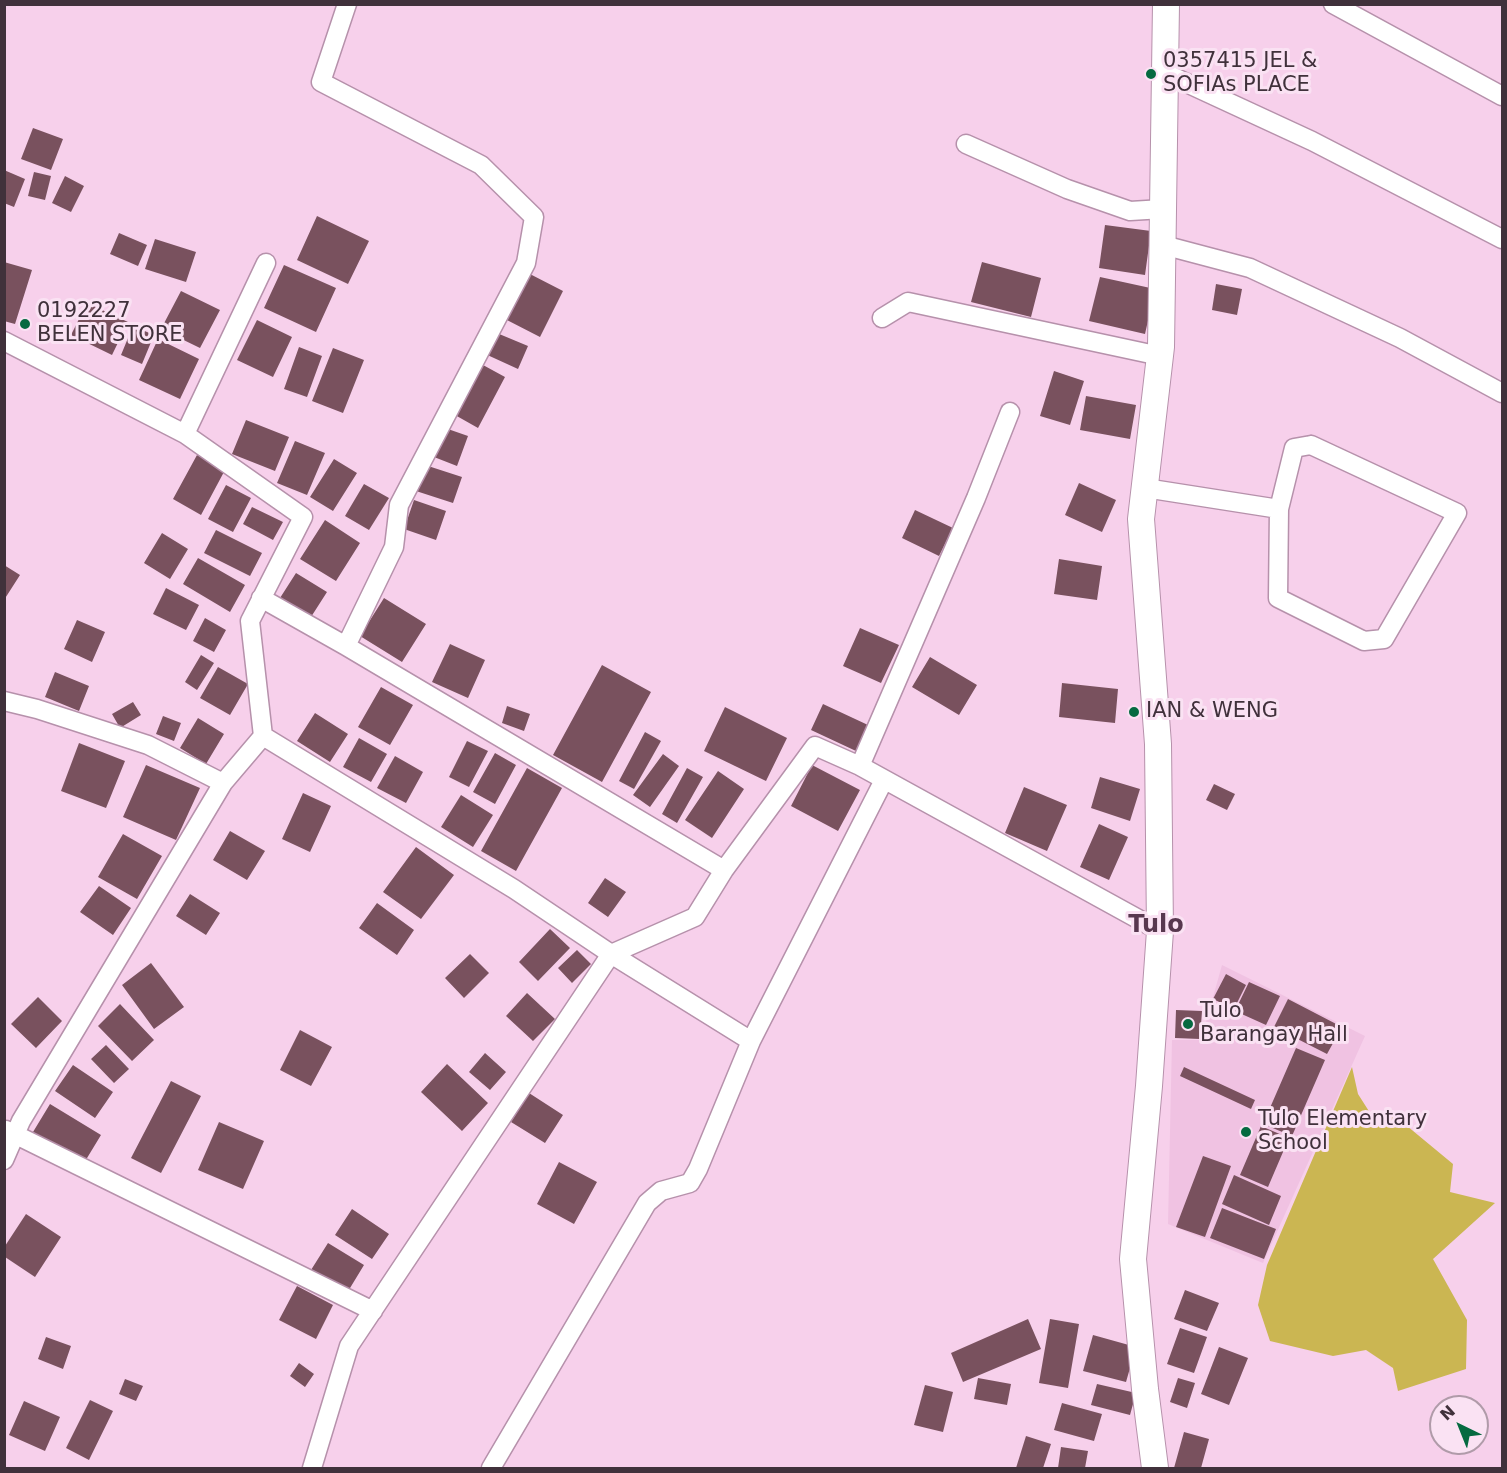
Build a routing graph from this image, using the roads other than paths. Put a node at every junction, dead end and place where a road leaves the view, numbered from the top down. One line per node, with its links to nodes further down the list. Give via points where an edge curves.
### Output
1 (347, 4): 20 (street, via 321,82 481,165 534,217 526,263 399,506 394,547)
2 (1167, 4): 4 (street)
3 (1333, 4): 5 (street)
4 (1165, 73): 7 (street); 8 (street, via 1312,141)
5 (1503, 96)
6 (966, 144): 7 (street, via 1067,189 1130,211)
7 (1163, 209): 9 (street)
8 (1503, 239)
9 (1163, 245): 13 (street); 14 (street, via 1250,268 1400,338)
10 (266, 263): 16 (street)
11 (882, 318): 13 (street, via 908,302)
12 (4, 341): 16 (street)
13 (1160, 356): 17 (street)
14 (1503, 393)
15 (1010, 412): 23 (street)
16 (185, 434): 19 (street, via 303,517)
17 (1145, 488): 18 (street); 27 (street, via 1141,519 1158,744)
18 (1279, 509): 18 (street, via 1294,448 1311,445 1457,513 1384,639 1364,641 1278,598)
19 (261, 598): 20 (street); 22 (street, via 250,621)
20 (346, 646): 26 (street)
21 (4, 701): 25 (street, via 148,745)
22 (263, 736): 25 (street); 28 (street, via 514,889)
23 (860, 766): 24 (street); 26 (street, via 815,746)
24 (884, 780): 27 (street); 29 (street)
25 (223, 783): 30 (street, via 21,1121)
26 (724, 870): 28 (street, via 695,917)
27 (1160, 930): 33 (street, via 1134,1259)
28 (611, 954): 29 (street); 32 (street)
29 (751, 1041): 35 (street, via 690,1183 661,1191 647,1203)
30 (10, 1132): 31 (street); 32 (street)
31 (4, 1160)
32 (373, 1311): 34 (street, via 349,1346)
33 (1149, 1462)
34 (312, 1468)
35 (491, 1468)

